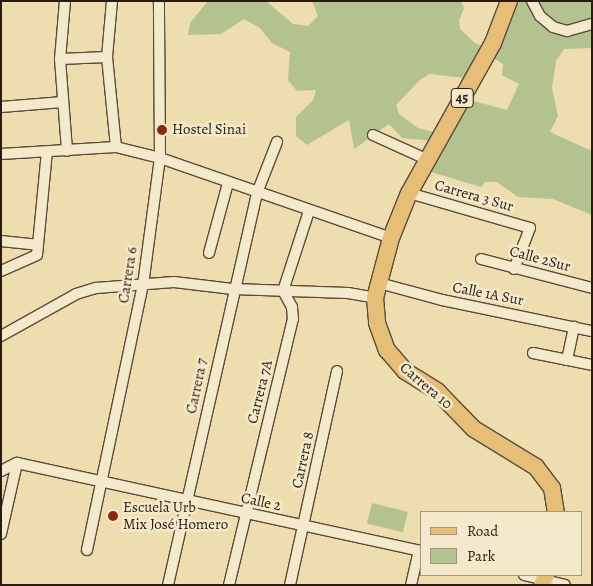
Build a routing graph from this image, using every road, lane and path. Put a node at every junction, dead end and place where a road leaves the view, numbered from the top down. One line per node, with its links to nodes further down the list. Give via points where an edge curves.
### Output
1 (65, 1): 8 (street)
2 (112, 1): 7 (street)
3 (159, 1): 17 (street, Carrera 6)
4 (509, 1): 18 (main road, 45, via 493,43)
5 (532, 1): 6 (street, via 540,16 553,27 567,31)
6 (592, 24)
7 (107, 57): 8 (street); 13 (street)
8 (60, 59): 9 (street)
9 (63, 102): 10 (street); 14 (street)
10 (1, 107)
11 (373, 135): 18 (street)
12 (277, 142): 20 (street, Carrera 7)
13 (116, 147): 14 (street); 17 (street)
14 (67, 151): 15 (street)
15 (47, 152): 16 (street); 25 (street)
16 (1, 154)
17 (160, 158): 19 (street); 30 (street, Carrera 6)
18 (428, 160): 21 (main road, 45)
19 (228, 183): 20 (street); 26 (street)
20 (257, 193): 22 (street); 32 (street, Carrera 7)
21 (410, 193): 23 (main road, Carrera 10 / 45); 28 (street, Carrera 3 Sur, via 530,228)
22 (309, 211): 23 (street); 34 (street)
23 (391, 238): 33 (main road, Carrera 10 / 45)
24 (1, 242): 25 (street)
25 (37, 245): 29 (street, via 37,255)
26 (209, 253)
27 (481, 258): 28 (street, Calle 2Sur)
28 (514, 269): 31 (street, Calle 2Sur)
29 (1, 271)
30 (143, 285): 32 (street, Calle 1A Sur, via 174,282); 37 (street, Calle 1A Sur, via 96,288 76,294); 43 (street, Carrera 6)
31 (592, 288)
32 (233, 290): 34 (street, Calle 1A Sur); 44 (street, Carrera 7)
33 (377, 290): 34 (street, Calle 1A Sur); 35 (street, Calle 1A Sur); 45 (main road, Carrera 10 / 45, via 377,323 387,350 406,371 437,391 474,429 536,467 552,488)
34 (284, 291): 46 (street, Carrera 7A, via 292,307 293,320)
35 (574, 327): 36 (street, Calle 1A Sur); 39 (street)
36 (592, 331)
37 (1, 336)
38 (533, 353): 39 (street)
39 (567, 360): 40 (street)
40 (592, 365)
41 (337, 371): 47 (street, Carrera 8)
42 (8, 466): 43 (street, Calle 2); 48 (street)
43 (103, 482): 44 (street, Calle 2); 49 (street, Carrera 6)
44 (187, 502): 46 (street, Calle 2); 53 (street, Carrera 7)
45 (556, 511)
46 (245, 514): 47 (street, Calle 2); 54 (street, Carrera 7A)
47 (304, 527): 50 (street, Calle 2); 55 (street, Carrera 8)
48 (1, 534)
49 (87, 550)
50 (420, 551): 56 (street)
51 (528, 576): 52 (street)
52 (544, 580): 57 (street)
53 (168, 585)
54 (229, 585)
55 (290, 585)
56 (411, 585)
57 (565, 585)

